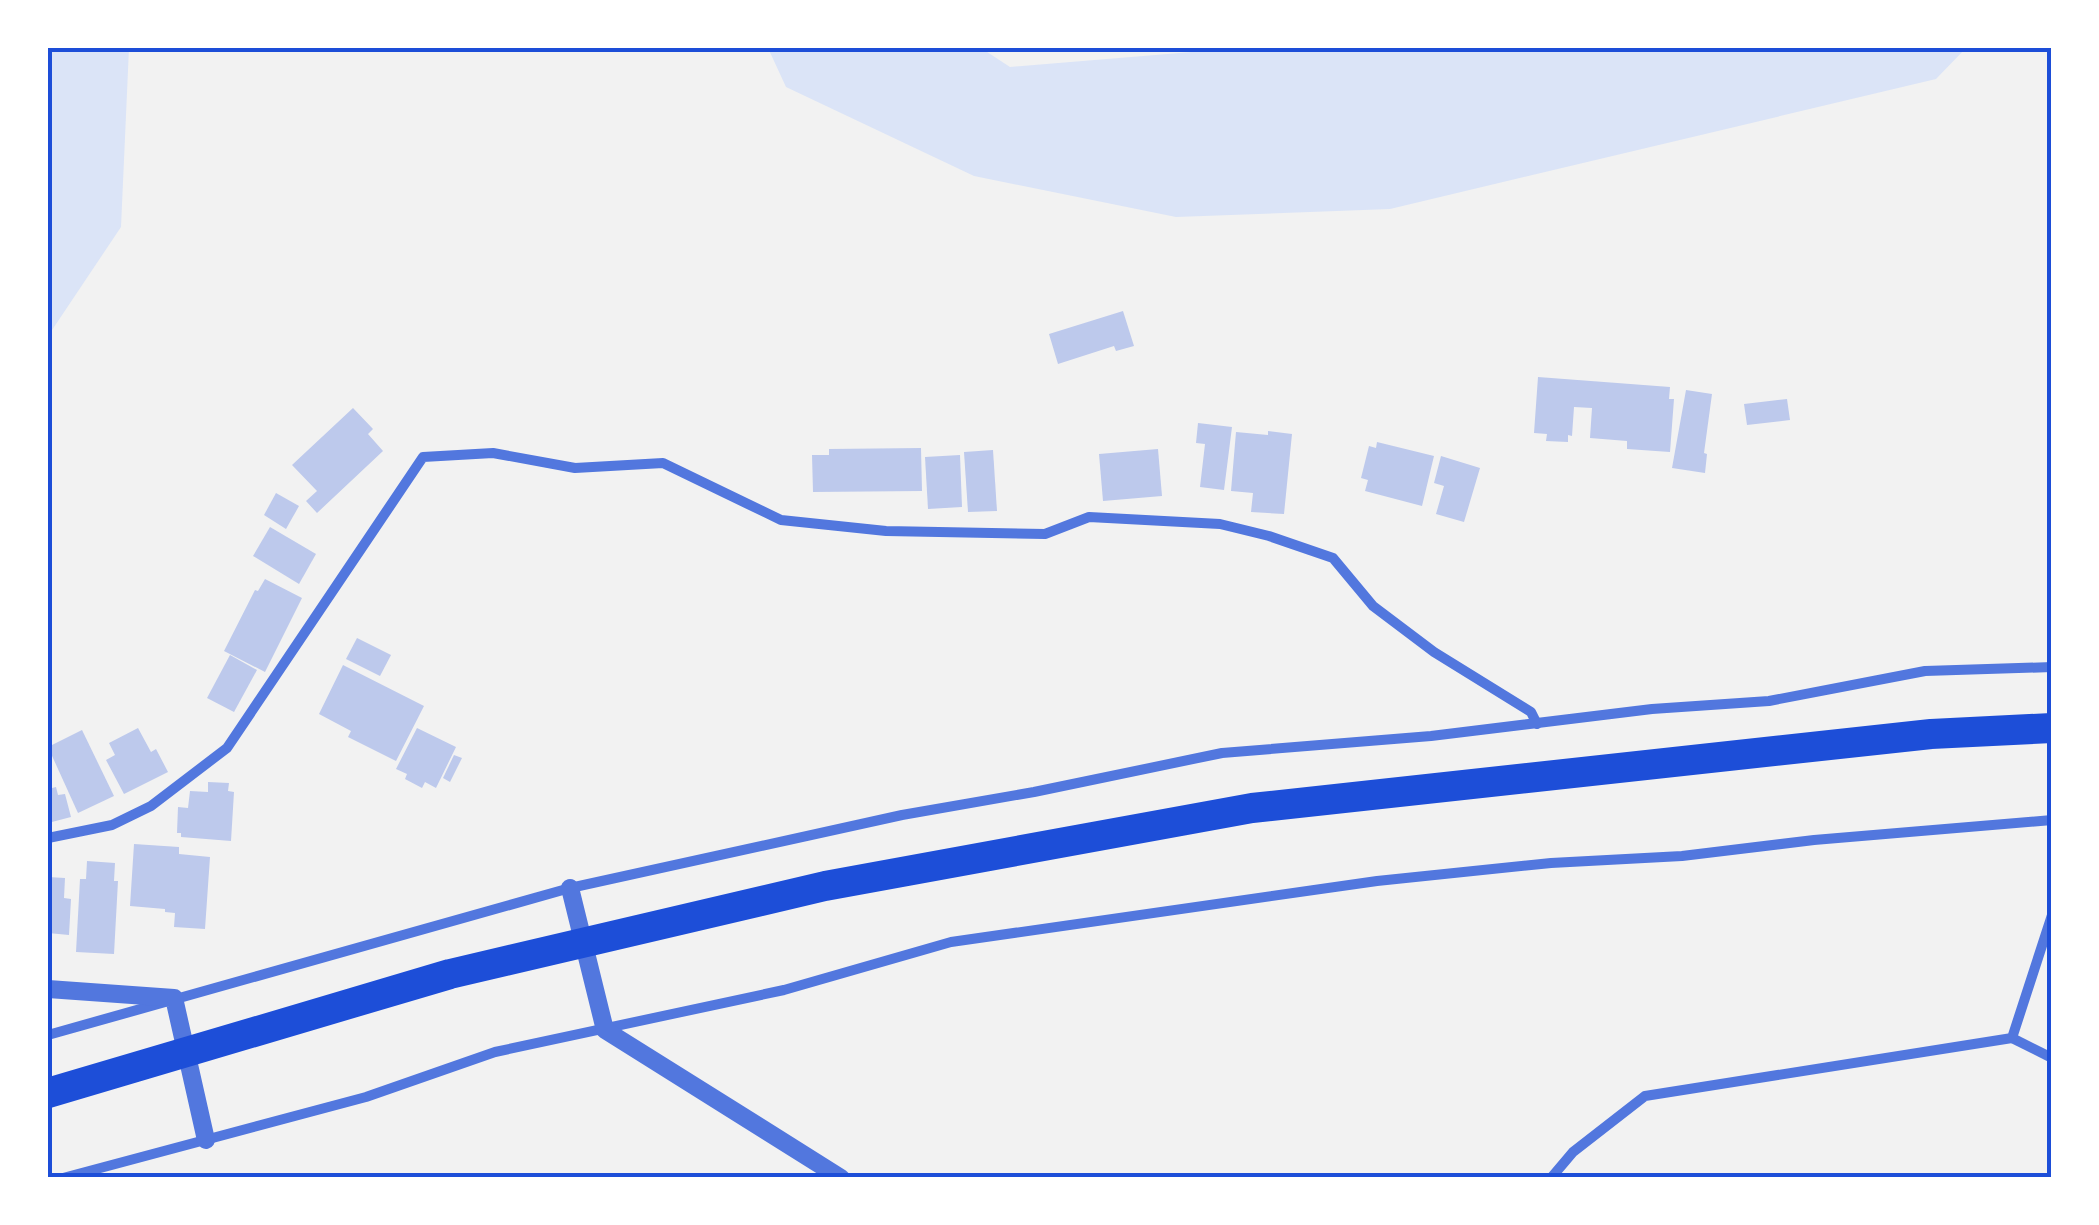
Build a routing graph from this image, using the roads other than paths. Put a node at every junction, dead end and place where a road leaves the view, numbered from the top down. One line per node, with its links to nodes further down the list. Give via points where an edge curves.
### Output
1 (2052, 667): 2 (street, via 1925,671 1769,701)
2 (1537, 724): 5 (street, via 1531,712 1373,606 1333,558 1220,524 1089,517 1045,534 886,531 781,520 663,463 575,468 493,453 423,457 227,748 151,806 112,824); 6 (street, via 1222,753)
3 (2052, 728): 14 (highway, via 1618,766 1193,818 825,886 450,974)
4 (2052, 820): 10 (street, via 1551,863 1155,912 952,942 784,990)
5 (48, 838)
6 (570, 888): 9 (street); 10 (street)
7 (2052, 915): 12 (street)
8 (48, 989): 9 (street)
9 (174, 998): 11 (street); 15 (street)
10 (605, 1030): 15 (street, via 495,1052 366,1097); 17 (street)
11 (48, 1035)
12 (2012, 1038): 13 (street); 18 (street, via 1645,1096 1573,1152)
13 (2052, 1058)
14 (48, 1093)
15 (206, 1140): 16 (street)
16 (62, 1178)
17 (841, 1178)
18 (1551, 1178)

